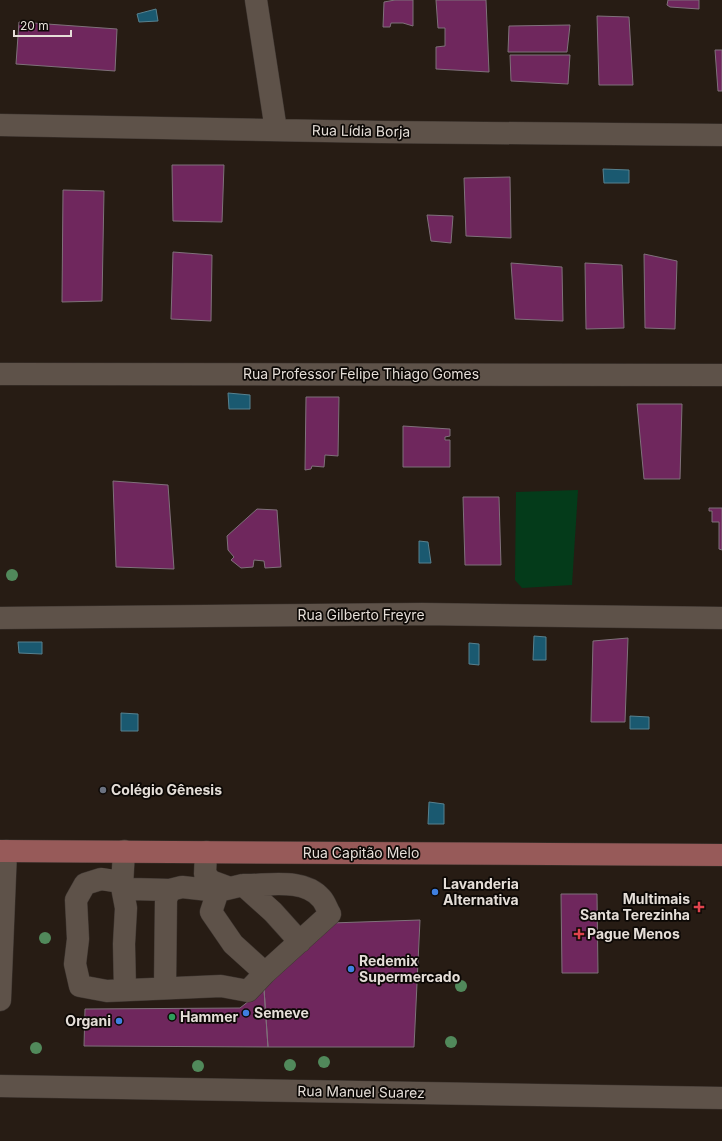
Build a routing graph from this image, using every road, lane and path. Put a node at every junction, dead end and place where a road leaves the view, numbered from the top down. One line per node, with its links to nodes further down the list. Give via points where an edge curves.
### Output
1 (256, 0): 3 (street)
2 (0, 125): 3 (street, Rua Lídia Borja)
3 (276, 130): 4 (street, Rua Lídia Borja)
4 (722, 135)
5 (0, 374): 6 (street, Rua Professor Felipe Thiago Gomes)
6 (722, 375)
7 (0, 618): 8 (street, Rua Gilberto Freyre, via 422,614)
8 (722, 618)
9 (3, 851): 10 (main road, Rua Capitão Melo); 20 (street)
10 (124, 851): 11 (main road, Rua Capitão Melo); 13 (street)
11 (206, 852): 12 (main road, Rua Capitão Melo); 14 (street, via 205,874 211,881)
12 (722, 855)
13 (122, 886): 15 (street, via 130,889); 19 (street, via 126,908); 19 (street, via 121,882 101,880 85,884 76,900 78,939 75,964 80,986 107,991)
14 (231, 888): 15 (street, via 182,887); 16 (street, via 273,912); 16 (street, via 274,883 301,886 320,897 330,914); 17 (street, via 211,912 233,944)
15 (170, 890): 18 (street, via 166,899)
16 (300, 942): 17 (street)
17 (265, 973): 18 (street, via 248,991 221,986)
18 (165, 988): 19 (street)
19 (125, 990)
20 (0, 1000)
21 (0, 1086): 22 (street, Rua Manuel Suarez)
22 (722, 1098)

